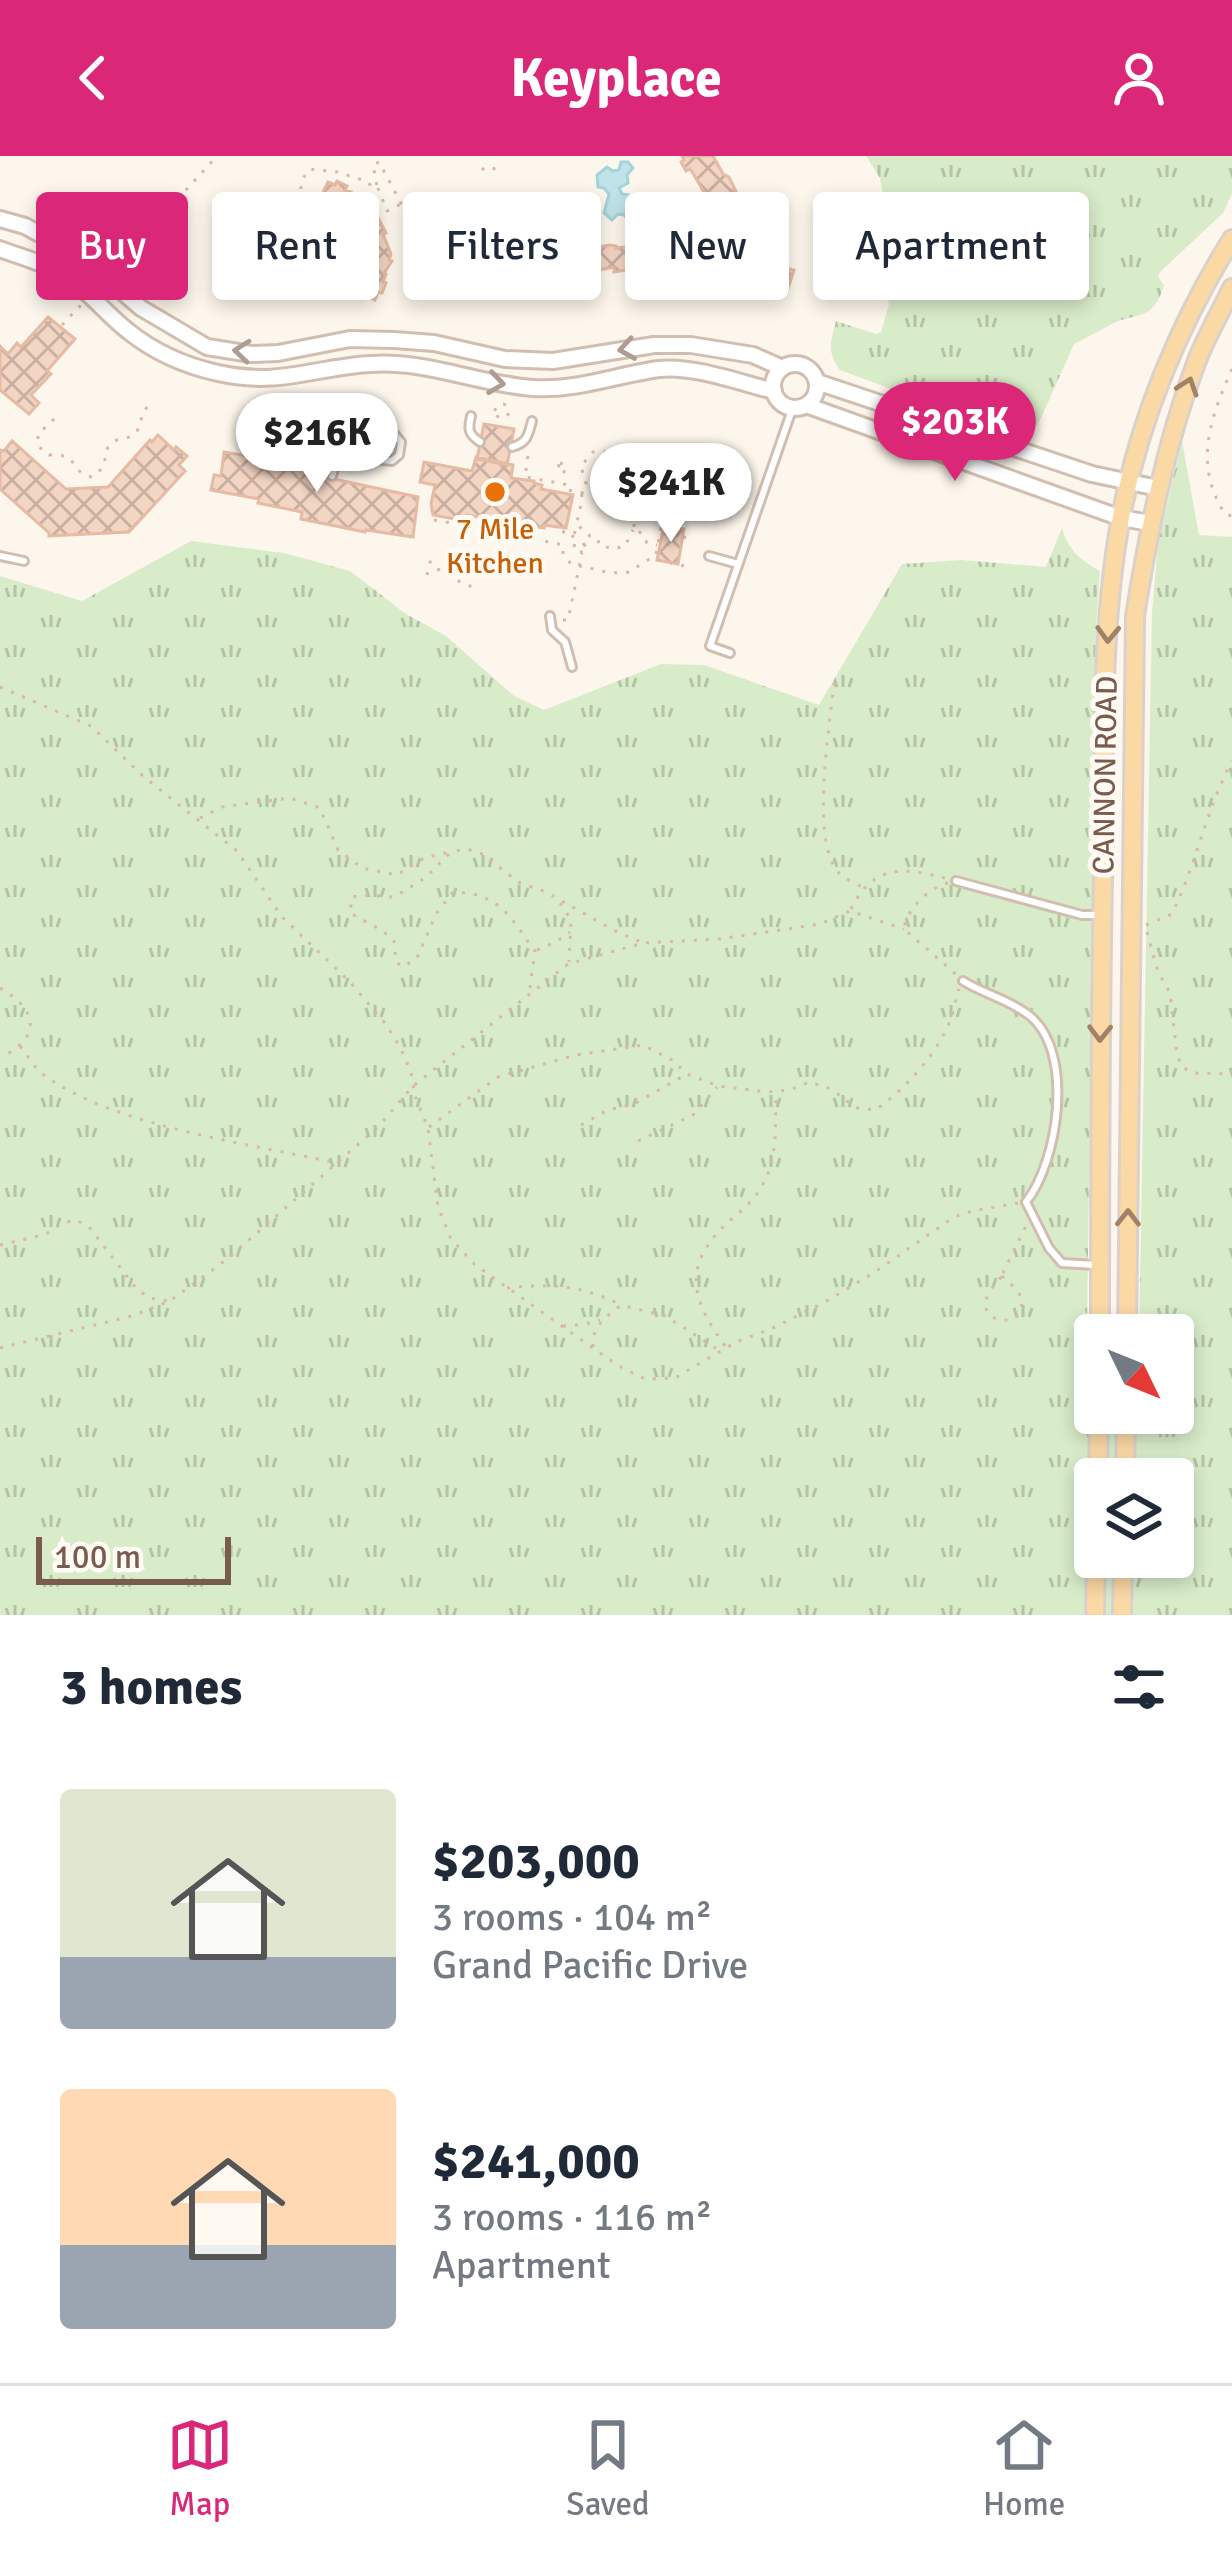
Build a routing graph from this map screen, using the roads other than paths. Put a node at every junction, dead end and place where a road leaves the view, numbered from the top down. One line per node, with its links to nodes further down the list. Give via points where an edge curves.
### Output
1 (1, 225): 6 (street, one-way to 1, via 394,340 278,353 207,347 141,308 83,258 25,226)
2 (1232, 239): 21 (main road, CANNON ROAD, via 1178,339)
3 (0, 249): 10 (street, one-way to 10, via 66,276 150,346 221,374 267,380 417,365)
4 (1232, 288): 22 (main road, CANNON ROAD, one-way to 4, via 1198,358)
5 (686, 345): 6 (street, one-way to 6); 7 (street); 8 (street)
6 (556, 361): 10 (street)
7 (782, 368): 9 (street, via 804,365); 11 (street)
8 (684, 371): 10 (street); 11 (street)
9 (817, 382): 12 (street); 14 (street)
10 (556, 388)
11 (774, 391): 12 (street, via 781,402)
12 (800, 406): 18 (street); 28 (lane)
13 (471, 416): 16 (lane, via 468,429)
14 (931, 419): 18 (street); 21 (street)
15 (532, 421): 19 (lane, via 523,445)
16 (480, 442)
17 (374, 446): 17 (lane, via 383,460 401,451 390,434); 20 (lane, via 347,450)
18 (922, 446): 23 (street)
19 (512, 447)
20 (332, 476)
21 (1130, 482): 22 (street); 23 (main road, CANNON ROAD)
22 (1158, 488): 24 (main road, CANNON ROAD)
23 (1121, 518): 24 (street); 33 (main road, CANNON ROAD, one-way to 33, via 1108,616)
24 (1150, 524): 37 (main road, CANNON ROAD, one-way to 24, via 1139,927 1134,650)
25 (0, 556): 27 (lane)
26 (709, 556): 28 (lane)
27 (24, 561)
28 (738, 564): 30 (lane, via 710,646)
29 (550, 616): 31 (lane)
30 (730, 652)
31 (572, 667)
32 (956, 881): 33 (lane)
33 (1102, 916): 35 (main road, CANNON ROAD, one-way to 35)
34 (963, 981): 35 (lane, via 1029,1015 1052,1050 1057,1122 1027,1202 1062,1263)
35 (1100, 1265): 36 (main road, CANNON ROAD)
36 (1100, 1314)
37 (1128, 1314)
38 (1096, 1578): 40 (main road)
39 (1123, 1578): 41 (main road)
40 (1095, 1615)
41 (1122, 1615)

